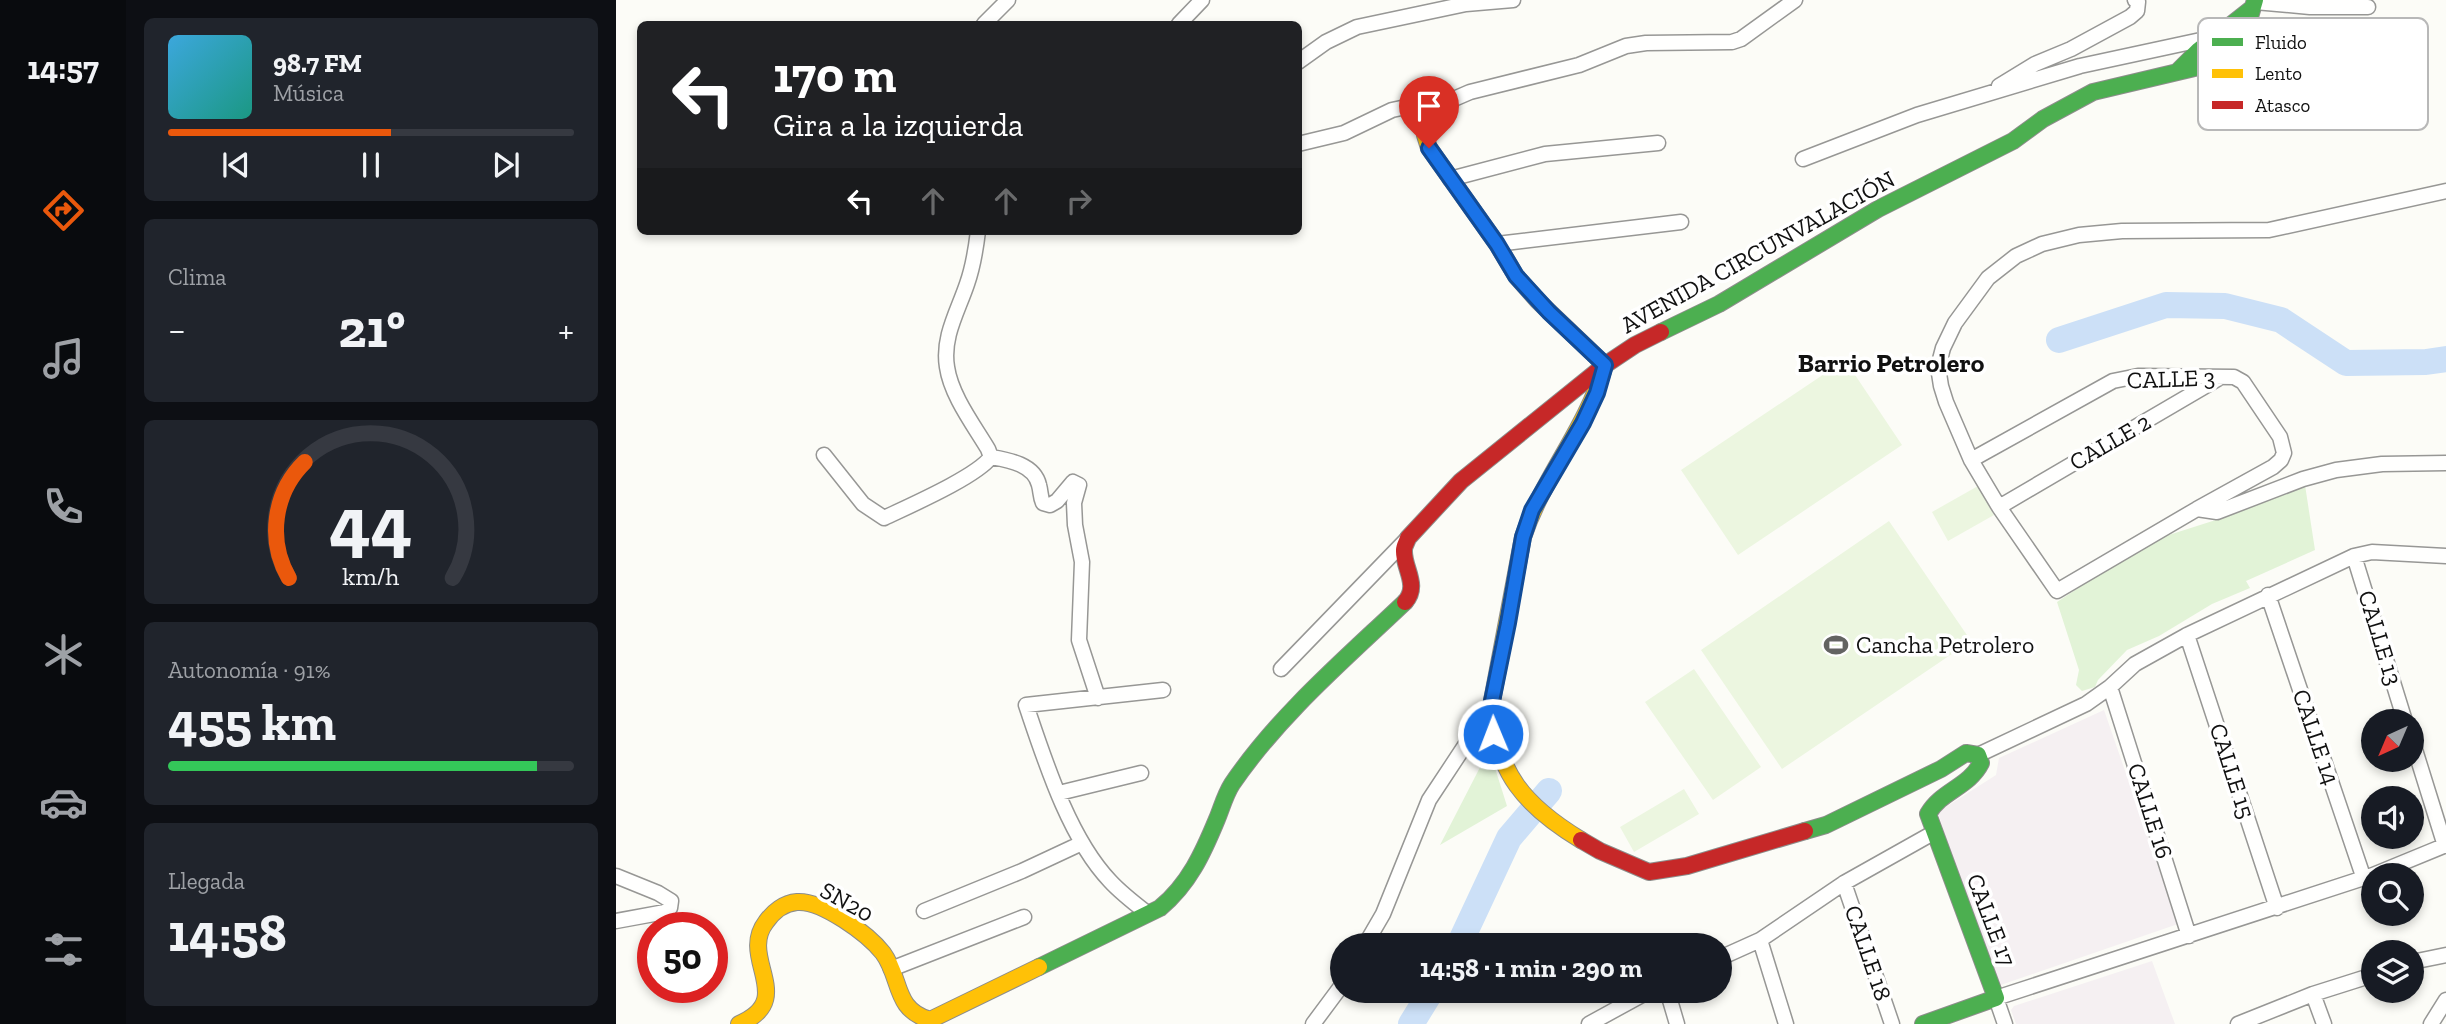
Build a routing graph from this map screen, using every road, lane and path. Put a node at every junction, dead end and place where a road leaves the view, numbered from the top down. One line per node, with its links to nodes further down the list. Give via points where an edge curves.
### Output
1 (1008, 0): 9 (street)
2 (1202, 0): 10 (street)
3 (1513, 0): 13 (street, via 1466,4 1357,27)
4 (1795, 0): 17 (street, via 1732,43 1626,46 1579,65 1470,92)
5 (2136, 0): 16 (street, via 2137,11 2130,17 2035,64)
6 (2254, 4): 7 (street); 8 (main road, AVENIDA CIRCUNVALACIÓN)
7 (2368, 7)
8 (2237, 18)
9 (987, 21)
10 (1182, 21)
11 (2198, 41): 16 (street, via 2080,66)
12 (2198, 53): 15 (main road, AVENIDA CIRCUNVALACIÓN)
13 (1302, 59)
14 (2198, 67): 15 (main road, AVENIDA CIRCUNVALACIÓN)
15 (2178, 71): 26 (main road, AVENIDA CIRCUNVALACIÓN, via 2093,92 2066,105 2013,141 1878,209 1719,304)
16 (1983, 96): 20 (street, via 1917,115)
17 (1433, 108): 18 (street, via 1392,110 1344,133); 21 (main road, via 1425,135)
18 (1302, 143)
19 (1658, 143): 21 (street, via 1545,154)
20 (1802, 159)
21 (1450, 179): 25 (main road)
22 (2446, 191): 30 (street, via 2269,230 2079,235 2042,244 2016,257 1970,300 1943,348 1938,367 1946,402)
23 (1681, 222): 25 (street)
24 (977, 235): 29 (street, via 968,282 945,347 954,387)
25 (1497, 244): 26 (main road, via 1516,276)
26 (1605, 365): 34 (main road, via 1461,481); 43 (main road, AVENIDA CIRCUNVALACIÓN, via 1583,423 1532,510)
27 (2221, 376): 30 (street, CALLE 3, via 2138,376 2113,381); 32 (street, CALLE 2); 33 (street, CALLE 3, via 2243,382 2280,438 2284,453 2273,467)
28 (824, 455): 29 (street, via 863,504 884,518 986,464)
29 (991, 457): 42 (street, via 1021,464 1039,484 1043,503 1057,501 1073,482 1079,485 1074,503 1082,562 1079,639)
30 (1971, 460): 32 (street)
31 (2446, 463): 33 (street, via 2336,470 2217,512)
32 (1998, 507): 33 (street, via 2057,592)
33 (2197, 509)
34 (1408, 538): 39 (street); 59 (main road, via 1404,550 1412,583 1409,598 1253,755 1229,788 1184,886 1174,898)
35 (2354, 556): 36 (street, via 2372,552); 37 (street); 44 (street, CALLE 13)
36 (2446, 556)
37 (2268, 595): 38 (street); 52 (street, CALLE 14)
38 (2187, 635): 40 (street, via 2135,664); 57 (street, CALLE 15)
39 (1281, 669)
40 (2110, 687): 45 (street, via 2085,704); 63 (street, CALLE 16)
41 (1163, 690): 42 (street)
42 (1098, 698): 48 (street, via 1026,705)
43 (1491, 706): 45 (main road, AVENIDA CIRCUNVALACIÓN, via 1493,734 1519,790 1548,818 1589,844 1649,872 1687,866 1826,825 1966,753); 62 (street, via 1429,800)
44 (2402, 709)
45 (1978, 755): 49 (main road, via 1981,763 1974,777 1944,793 1930,808)
46 (1141, 772): 48 (street)
47 (2422, 772): 51 (street)
48 (1059, 793): 50 (street)
49 (1933, 833): 56 (street); 71 (main road, CALLE 17)
50 (1082, 843): 58 (street); 59 (street, via 1109,880)
51 (2445, 846): 53 (street)
52 (2365, 863)
53 (2402, 863)
54 (616, 876): 61 (street, via 671,901 665,912)
55 (2361, 879): 57 (street)
56 (1844, 883): 64 (street); 81 (street, CALLE 18)
57 (2277, 908): 63 (street)
58 (924, 911)
59 (1147, 913): 68 (main road, via 930,1020 921,1019 903,1003)
60 (1024, 917): 68 (street)
61 (616, 921)
62 (1372, 933)
63 (2189, 936): 71 (street)
64 (1760, 940): 65 (street); 80 (street)
65 (1732, 953)
66 (2446, 955): 67 (street)
67 (2424, 960)
68 (891, 969): 76 (main road, SN20, via 868,938 845,921 813,905 785,906 761,927 758,944 765,1003 761,1012)
69 (2361, 979): 70 (street)
70 (2313, 994): 84 (street); 85 (street)
71 (1996, 998): 82 (main road); 83 (street, CALLE 17)
72 (2446, 1000): 86 (street)
73 (1330, 1001): 77 (street)
74 (1627, 1003): 78 (street)
75 (1671, 1003): 79 (street)
76 (739, 1024)
77 (1313, 1024)
78 (1589, 1024)
79 (1677, 1024)
80 (1786, 1024)
81 (1892, 1024)
82 (1923, 1024)
83 (2005, 1024)
84 (2238, 1024)
85 (2324, 1024)
86 (2431, 1024)

